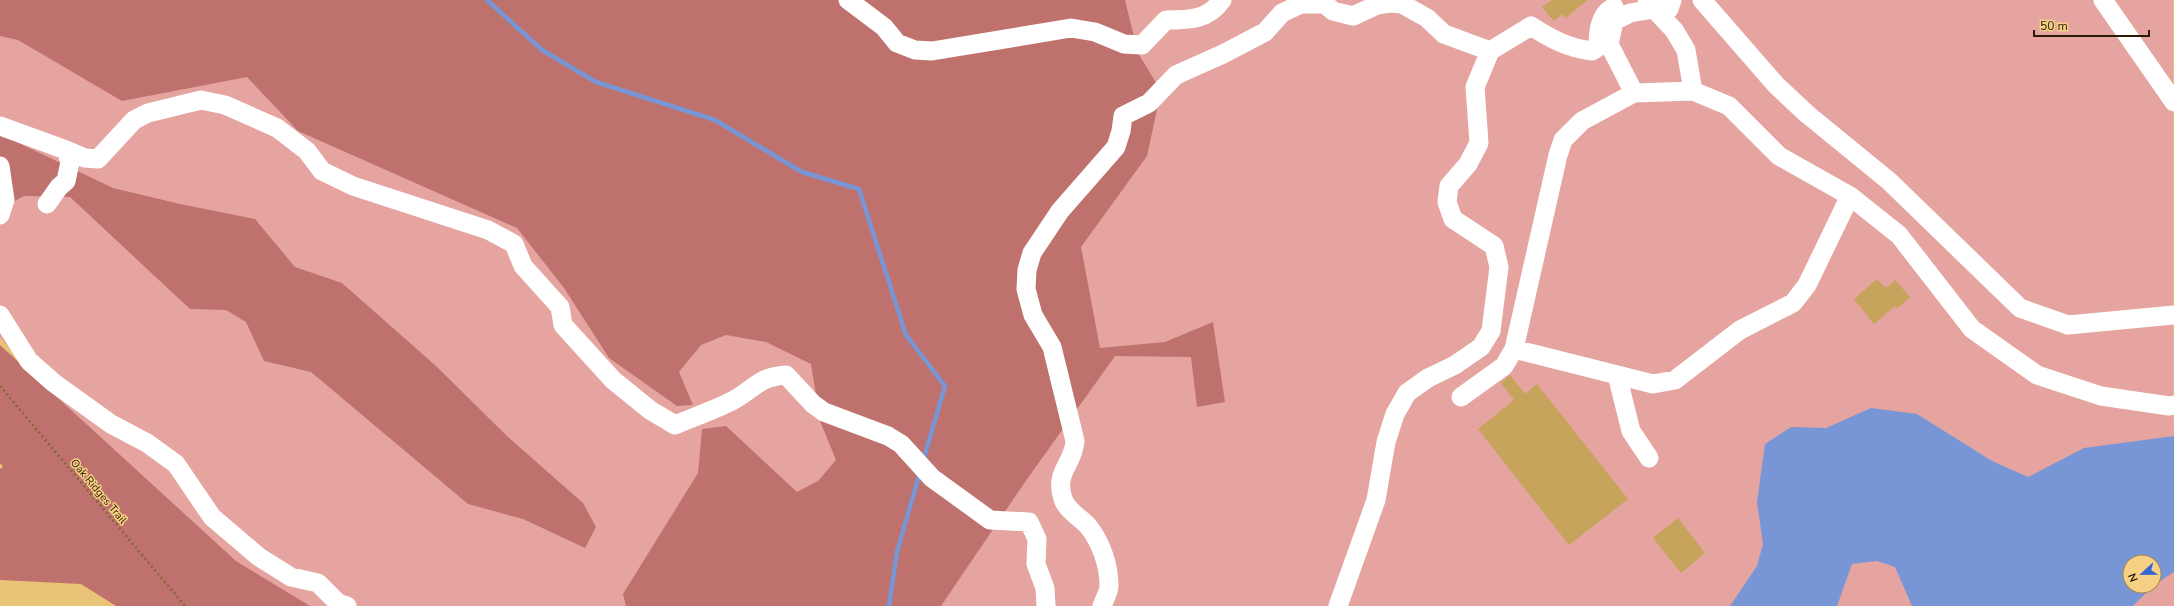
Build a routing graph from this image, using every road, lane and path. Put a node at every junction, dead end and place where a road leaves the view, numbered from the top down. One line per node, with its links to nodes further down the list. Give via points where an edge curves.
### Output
1 (848, 0): 2 (lane, via 884,27 897,43 915,50 932,51 1071,28 1094,32 1124,44 1142,45 1166,20 1190,20 1204,16)
2 (1222, 0)
3 (1628, 0): 9 (lane, via 1610,9 1598,30 1598,48 1592,51 1552,40 1531,26)
4 (1640, 0): 5 (lane, via 1669,9)
5 (1672, 0)
6 (1702, 0): 20 (lane, via 1776,85 1807,114 1889,181 2020,308 2068,325)
7 (2103, 0): 12 (lane)
8 (1316, 2): 9 (lane, via 1333,11 1353,16 1377,5 1402,4 1427,18 1444,34); 30 (lane, via 1301,4 1282,13 1265,32 1176,75 1150,103 1123,116 1116,147 1060,211 1032,253 1027,270 1026,289 1033,316 1052,347 1075,442 1074,452 1060,478 1063,500 1103,548 1109,586)
9 (1490, 51): 31 (lane, via 1475,87 1480,143 1468,164 1449,186 1447,202 1453,219 1494,246 1500,267 1491,331 1481,347 1407,393 1395,414 1386,442 1376,500)
10 (1693, 92): 11 (lane); 11 (lane, via 1686,50 1674,30 1654,9 1630,12 1614,21 1609,44); 16 (lane, via 1730,106 1778,156)
11 (1634, 93): 21 (lane, via 1582,121 1563,140)
12 (2174, 102)
13 (0, 126): 14 (lane)
14 (66, 150): 17 (lane, via 70,162 66,181); 29 (lane, via 85,158 98,159 134,120 148,113 201,100 225,105 277,128 307,151 322,171 353,186 488,230 514,244 523,266 560,307 563,325 613,380 650,410 675,425 730,402 771,376 786,374 813,404 824,412 888,436 900,444 932,478 990,520 1029,522 1037,539 1036,564 1045,588)
15 (0, 166): 18 (lane, via 5,200)
16 (1850, 196): 22 (lane, via 1807,285 1793,303 1740,330 1675,380 1653,384); 25 (lane, via 1899,235 1972,328 2037,375 2101,396)
17 (47, 204)
18 (0, 215)
19 (0, 315): 28 (lane, via 34,366 111,424 147,443 176,464 212,517 259,557 291,577 318,583 338,603)
20 (2174, 316)
21 (1514, 349): 22 (lane); 24 (lane, via 1504,366)
22 (1617, 375): 26 (lane, via 1631,431)
23 (0, 386): 27 (path, Oak Ridges Trail)
24 (1461, 397)
25 (2174, 405)
26 (1649, 458)
27 (185, 606)
28 (347, 606)
29 (1046, 606)
30 (1102, 606)
31 (1338, 606)

